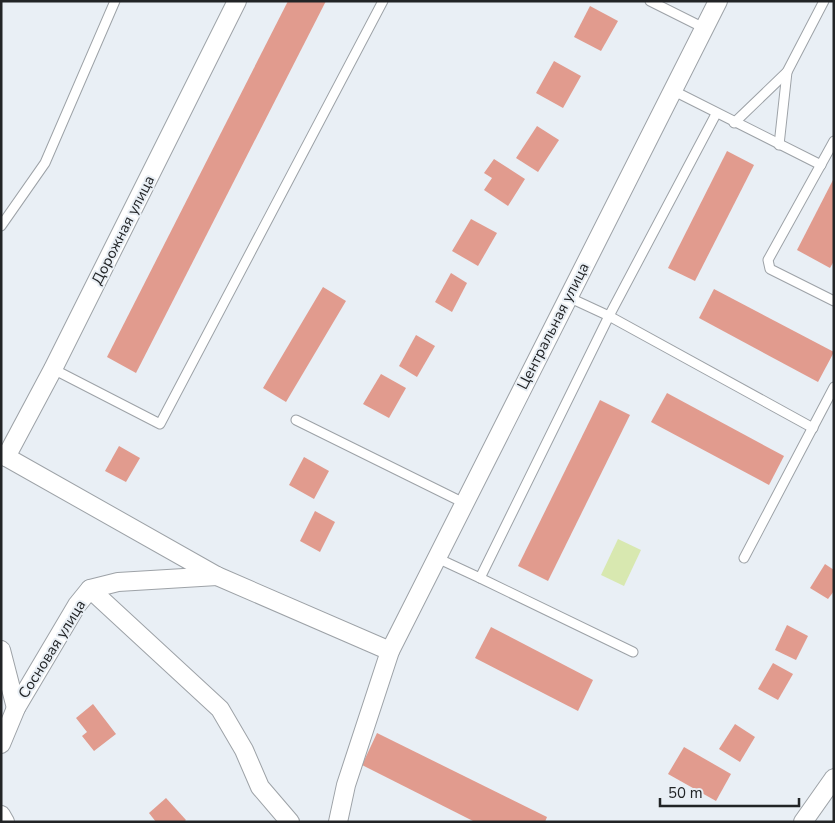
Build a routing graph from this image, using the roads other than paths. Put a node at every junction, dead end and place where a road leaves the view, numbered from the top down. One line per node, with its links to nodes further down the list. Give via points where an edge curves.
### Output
1 (115, 1): 15 (lane, via 45,164)
2 (237, 1): 19 (street, Дорожная улица)
3 (383, 1): 19 (lane, via 160,424)
4 (650, 1): 7 (lane)
5 (718, 1): 7 (street, Центральная улица)
6 (824, 1): 8 (lane)
7 (704, 28): 9 (street, Центральная улица)
8 (787, 72): 11 (lane); 13 (lane)
9 (672, 90): 10 (lane); 16 (street, Центральная улица)
10 (716, 114): 11 (lane); 18 (lane)
11 (734, 123): 13 (lane)
12 (834, 141): 14 (lane)
13 (779, 145): 14 (lane)
14 (821, 165): 17 (lane, via 768,260 770,269)
15 (1, 226)
16 (568, 297): 18 (lane); 24 (street, Центральная улица)
17 (834, 301)
18 (608, 316): 22 (lane); 28 (lane)
19 (53, 369): 23 (street, Дорожная улица)
20 (834, 387): 22 (lane)
21 (296, 420): 24 (lane)
22 (812, 428): 26 (lane)
23 (4, 455): 27 (street)
24 (464, 503): 25 (street, Центральная улица)
25 (437, 558): 28 (lane); 31 (street, Центральная улица)
26 (744, 558)
27 (216, 576): 29 (street, Сосновая улица, via 118,582); 31 (street)
28 (480, 578): 32 (lane)
29 (90, 589): 33 (street, Сосновая улица, via 77,605); 38 (street, via 220,709 244,750 260,787)
30 (1, 650): 33 (street)
31 (390, 651): 39 (street, Центральная улица, via 346,785)
32 (634, 652)
33 (16, 708): 34 (street, Сосновая улица)
34 (2, 739)
35 (834, 778): 40 (street)
36 (1, 815): 37 (street)
37 (5, 822)
38 (290, 822)
39 (338, 822)
40 (803, 822)

